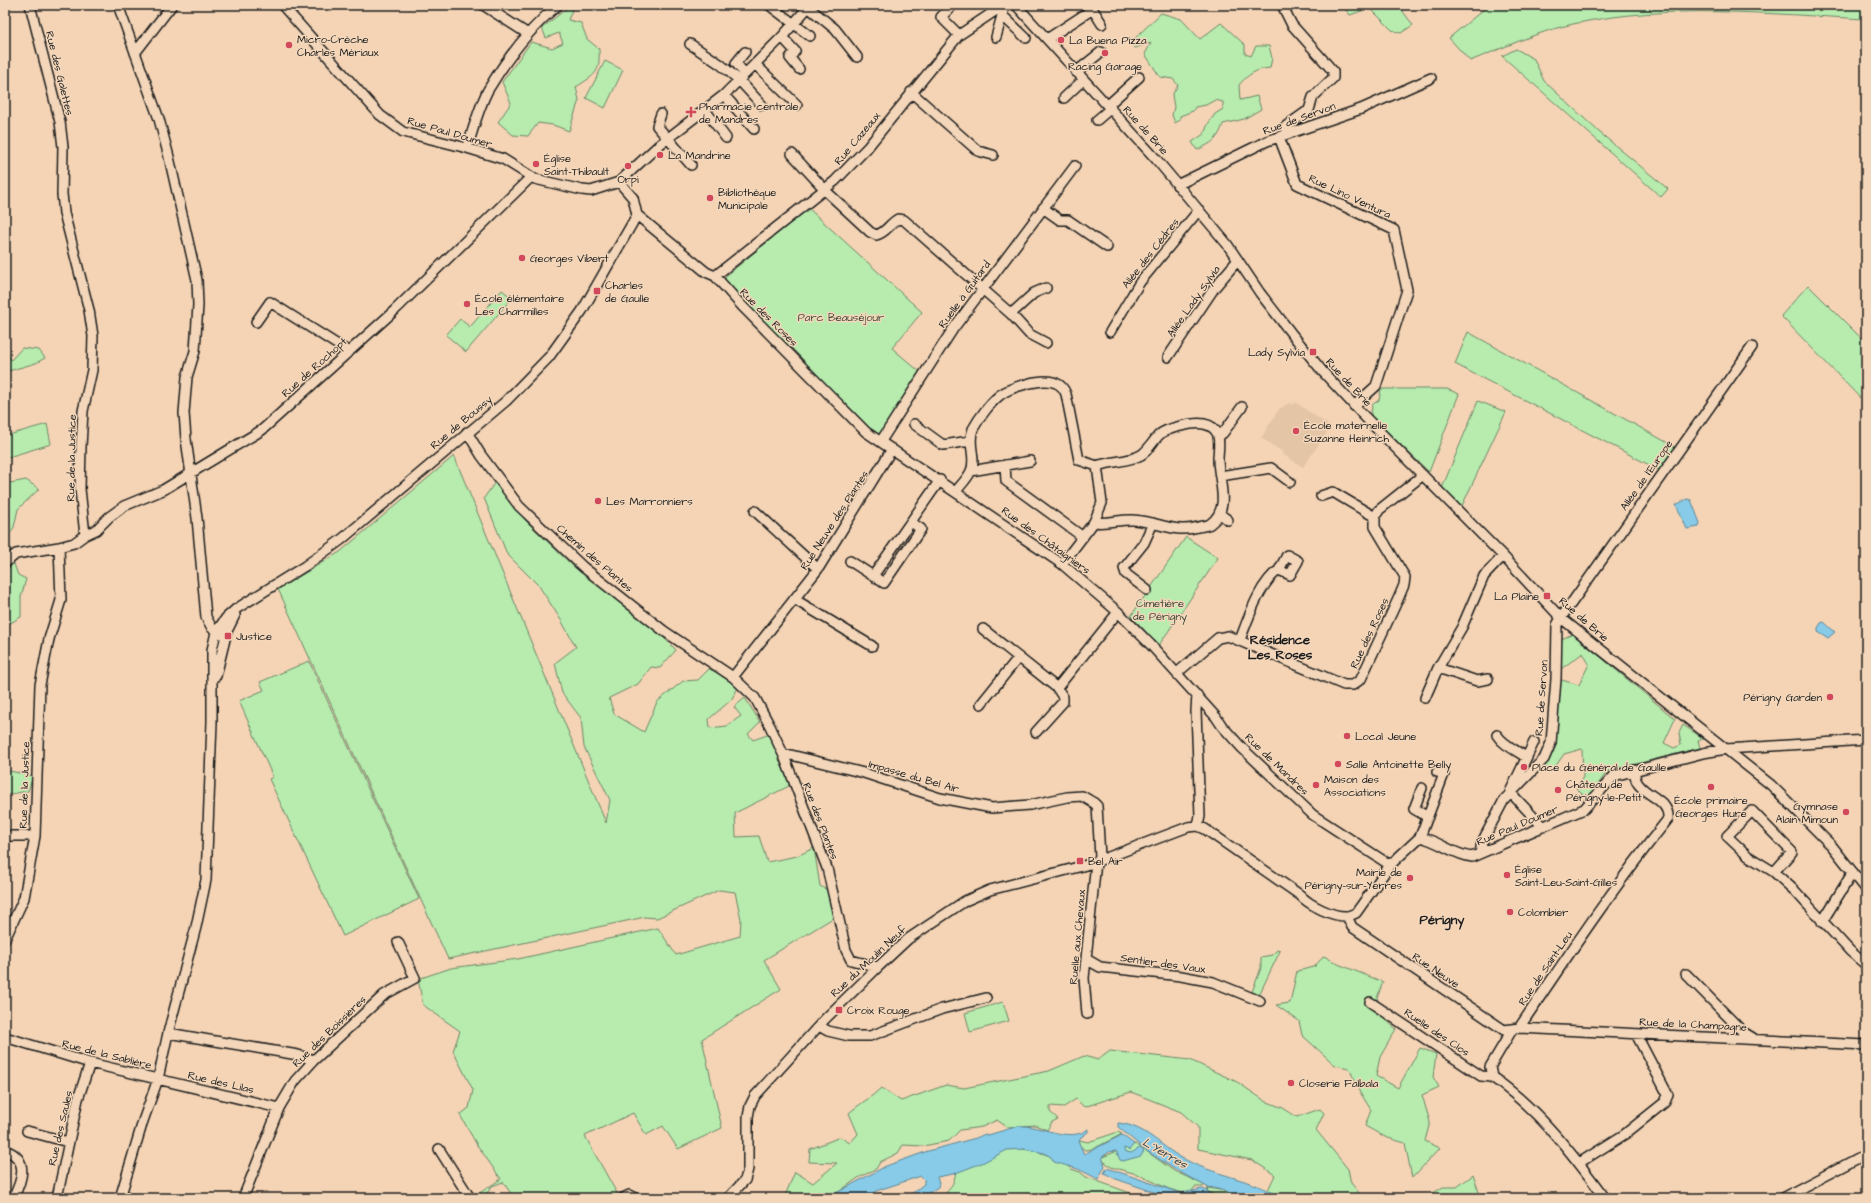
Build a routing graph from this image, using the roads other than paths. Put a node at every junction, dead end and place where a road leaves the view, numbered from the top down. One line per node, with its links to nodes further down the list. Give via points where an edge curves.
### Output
1 (30, 5): 50 (street, Rue des Galettes, via 60,122)
2 (118, 5): 27 (street)
3 (172, 5): 27 (street)
4 (282, 5): 51 (street, Rue Paul Doumer, via 391,125 403,132)
5 (483, 5): 17 (street)
6 (558, 5): 17 (street, via 539,20)
7 (769, 5): 15 (street)
8 (952, 5): 18 (street, via 941,17)
9 (1282, 5): 45 (street, via 1292,24 1333,71 1333,78 1313,97 1309,110)
10 (809, 6): 15 (street); 28 (street, via 835,29)
11 (1003, 6): 14 (street); 18 (street, Rue Cazeaux)
12 (1022, 7): 23 (street, Rue de Brie)
13 (1091, 7): 16 (street); 23 (street)
14 (1002, 16): 21 (street); 22 (street)
15 (794, 23): 19 (street); 20 (street)
16 (1102, 24)
17 (528, 34): 51 (street, via 488,92)
18 (959, 35): 36 (street, Rue Cazeaux)
19 (810, 36)
20 (782, 37): 29 (street); 30 (street, via 796,51 790,58)
21 (996, 37)
22 (1026, 38)
23 (1047, 38): 31 (street, Rue de Brie)
24 (690, 44): 32 (street)
25 (745, 52): 32 (street, via 736,63)
26 (1101, 52): 31 (street)
27 (135, 53): 87 (street, via 159,119 169,157 198,293 195,351 184,396 184,428)
28 (857, 57)
29 (756, 64): 32 (street); 40 (street)
30 (800, 69)
31 (1076, 72): 35 (street, Rue de Brie)
32 (742, 77): 37 (street); 39 (street)
33 (1139, 77): 41 (street)
34 (1431, 78): 47 (street, Rue de Servon, via 1361,108)
35 (1084, 80): 38 (street); 41 (street, Rue de Brie)
36 (911, 92): 53 (street, via 978,151); 59 (street, Rue Cazeaux, via 866,148)
37 (724, 95): 42 (street); 46 (street)
38 (1064, 98)
39 (762, 105)
40 (797, 106)
41 (1109, 107): 44 (street); 58 (street, Rue de Brie)
42 (705, 110): 48 (street); 49 (street)
43 (661, 114): 49 (street, via 657,126)
44 (1097, 120)
45 (1285, 127)
46 (754, 129)
47 (1279, 137): 58 (street, Rue de Servon); 75 (street, Rue Lino Ventura, via 1297,184 1394,230 1407,290 1376,386)
48 (726, 138)
49 (668, 139): 54 (street); 57 (street)
50 (63, 147): 101 (street, Rue de la Justice, via 64,212 89,310 93,336 92,370 83,411 80,447 80,489)
51 (467, 148): 56 (street, Rue Paul Doumer, via 503,159)
52 (792, 154): 59 (street)
53 (993, 155)
54 (691, 165)
55 (1075, 166): 60 (street, Ruelle à Guitard)
56 (531, 177): 57 (street, Rue Paul Doumer, via 591,191); 73 (street, Rue de Rochopt)
57 (619, 182): 62 (street, via 633,198)
58 (1177, 185): 61 (street, Rue de Brie)
59 (824, 190): 65 (street, Rue Cazeaux); 67 (street, via 876,235 883,233 893,221 904,220)
60 (1043, 208): 63 (street, via 1060,220 1068,220); 67 (street, Ruelle à Guitard)
61 (1199, 210): 64 (street, Rue de Brie); 70 (street, Allée des Cèdres, via 1140,282)
62 (637, 215): 65 (street, Rue des Roses, via 706,272); 78 (street, Rue de Boussy, via 582,311 549,357 506,401)
63 (1107, 247)
64 (1238, 260): 74 (street, Allée Lady Sylvia, via 1215,287); 75 (street, Rue de Brie, via 1291,333)
65 (715, 276): 80 (street, Rue des Roses, via 861,426)
66 (1046, 288): 68 (street, via 1034,293)
67 (982, 290): 68 (street); 80 (street, Ruelle à Guitard, via 953,329)
68 (1011, 314): 71 (street, via 1029,334)
69 (256, 322): 73 (street, via 270,302)
70 (1110, 332)
71 (1046, 343)
72 (1752, 347): 115 (street, Allée de l'Europe)
73 (349, 352): 87 (street, Rue de Rochopt, via 262,430)
74 (1168, 357)
75 (1354, 406): 88 (street, Rue de Brie)
76 (1242, 407): 79 (street)
77 (914, 424): 81 (street, via 943,444)
78 (467, 432): 113 (street, Rue de Boussy, via 329,549); 124 (street, Chemin des Plantes, via 519,506 583,567 664,631)
79 (1218, 437): 85 (street, via 1211,427 1204,424 1169,428 1140,456); 89 (street)
80 (881, 441): 82 (street, Rue des Châtaigniers)
81 (970, 441): 85 (street, via 974,427 999,396 1016,386 1049,381 1062,387 1066,394 1079,460); 86 (street)
82 (892, 449): 90 (street, Rue des Châtaigniers); 108 (street, Rue Neuve des Plantes)
83 (1030, 461): 84 (street)
84 (1005, 465): 86 (street); 102 (street, via 1006,481)
85 (1097, 466): 99 (street, via 1102,503)
86 (971, 471): 92 (street)
87 (191, 473): 101 (street, Rue de Rochopt, via 162,490 124,506 96,530); 117 (street, via 206,617)
88 (1423, 475): 96 (street, via 1379,510); 104 (street, Rue de Brie)
89 (1220, 476): 91 (street, via 1271,468); 95 (street, via 1223,499)
90 (940, 480): 92 (street, Rue des Châtaigniers); 98 (street)
91 (1290, 482)
92 (956, 491): 107 (street, Rue des Châtaigniers)
93 (1321, 496): 96 (street, via 1333,492)
94 (755, 511): 108 (street)
95 (1220, 514): 97 (street); 100 (street, via 1209,524 1191,530 1173,530)
96 (1375, 517): 119 (street, Rue des Roses, via 1375,527 1405,577 1399,597 1361,679 1353,685 1344,685)
97 (1228, 520)
98 (911, 522): 110 (street); 110 (street, via 921,529 884,583)
99 (1094, 522): 100 (street, via 1105,524 1132,520); 102 (street)
100 (1153, 523): 111 (street, via 1144,543 1124,568 1126,574)
101 (85, 535): 103 (street, via 74,543)
102 (1083, 537): 107 (street)
103 (60, 547): 106 (street, via 16,554); 146 (street, Rue de la Justice, via 61,600 47,647 40,684)
104 (1503, 556): 115 (street, Rue de Brie); 122 (street, via 1484,576 1462,627)
105 (850, 561): 110 (street)
106 (5, 563)
107 (1062, 564): 114 (street, Rue des Châtaigniers)
108 (818, 569): 112 (street, Rue Neuve des Plantes)
109 (1279, 570): 119 (street, via 1261,591)
110 (873, 576)
111 (1147, 590)
112 (794, 599): 120 (street); 124 (street, Rue Neuve des Plantes)
113 (251, 601): 117 (street, via 231,614); 118 (street, via 234,616)
114 (1118, 612): 123 (street, Rue des Châtaigniers); 127 (street)
115 (1561, 618): 135 (street, Rue de Brie); 141 (street, Rue de Servon, via 1557,625 1556,679 1550,743 1544,759)
116 (983, 630): 121 (street)
117 (216, 632): 118 (street); 126 (street, via 212,650)
118 (225, 636): 126 (street)
119 (1240, 640): 123 (street, Rue des Roses, via 1228,636 1218,638)
120 (872, 646)
121 (1018, 658): 127 (street); 130 (street)
122 (1438, 668): 125 (street, via 1477,681); 129 (street)
123 (1177, 674): 128 (street, Rue des Châtaigniers)
124 (733, 677): 136 (street, Rue des Plantes, via 755,698)
125 (1488, 679)
126 (213, 688): 168 (street, via 206,880)
127 (1057, 688): 131 (street, via 1063,702)
128 (1197, 695): 143 (street, via 1200,816); 150 (street, Rue de Mandres, via 1242,748 1313,815)
129 (1425, 698)
130 (981, 704)
131 (1036, 732)
132 (1497, 735): 137 (street, via 1501,741)
133 (1866, 740): 135 (street, Rue Paul Doumer)
134 (1534, 742): 137 (street)
135 (1726, 749): 138 (street, Rue Paul Doumer); 152 (street, Rue de Brie, via 1762,777 1802,814)
136 (784, 756): 149 (street, Impasse du Bel Air, via 791,755 864,774 940,798 992,808 1030,806 1082,796 1097,806 1100,857); 160 (street, Rue des Plantes, via 827,868 846,950 851,960)
137 (1527, 758): 141 (street, via 1510,792)
138 (1634, 770): 144 (street, Rue Paul Doumer, via 1614,776 1584,809); 167 (street, Rue de Saint-Leu, via 1637,783 1667,810 1668,819 1584,930)
139 (1437, 772): 142 (street, via 1444,774)
140 (1422, 788): 142 (street, via 1414,810)
141 (1512, 793): 144 (street); 148 (street, Rue de Servon, via 1504,800 1482,842)
142 (1428, 817): 147 (street)
143 (1198, 826): 149 (street, Rue du Moulin Neuf, via 1188,827); 154 (street, via 1300,895 1305,901 1328,912)
144 (1543, 827): 148 (street, Rue Paul Doumer)
145 (5, 836): 146 (street)
146 (35, 836): 156 (street, Rue de la Justice, via 24,898)
147 (1420, 837): 148 (street, Rue Paul Doumer, via 1465,856 1472,857); 150 (street)
148 (1480, 853)
149 (1096, 862): 158 (street, Ruelle aux Chevaux); 160 (street, Rue du Moulin Neuf, via 990,890 965,901 908,939)
150 (1390, 865): 154 (street, via 1356,913)
151 (1774, 872): 151 (street, via 1748,856 1727,836 1752,811 1792,852); 155 (street)
152 (1853, 872): 153 (street, Rue de Brie); 155 (street)
153 (1866, 889)
154 (1347, 916): 167 (street, Rue Neuve, via 1352,927 1504,1030)
155 (1822, 922): 159 (street)
156 (5, 940)
157 (398, 942): 173 (street, Rue des Boissières, via 415,978 384,995)
158 (1086, 958): 163 (street, Sentier des Vaux, via 1100,967 1213,982); 165 (street, Ruelle aux Chevaux, via 1084,978)
159 (1866, 965)
160 (878, 967): 166 (street, Rue du Moulin Neuf)
161 (1686, 974): 171 (street, via 1743,1032)
162 (986, 998): 166 (street, via 942,1010 870,1036 828,1032)
163 (1260, 1001)
164 (1370, 1002): 175 (street, Ruelle des Clos, via 1481,1076)
165 (1087, 1014)
166 (819, 1026): 184 (street, Rue du Moulin Neuf, via 755,1096 750,1106 748,1169 745,1180)
167 (1516, 1029): 169 (street, Rue de la Champagne); 175 (street, Rue de Saint-Leu, via 1490,1068)
168 (168, 1033): 173 (street, via 298,1055); 176 (street)
169 (1636, 1034): 171 (street, Rue de la Champagne); 183 (street, via 1668,1095 1665,1102 1625,1134)
170 (5, 1037): 174 (street, Rue de la Sablière)
171 (1754, 1039): 172 (street, Rue de la Champagne)
172 (1866, 1045)
173 (314, 1060): 177 (street, Rue des Boissières, via 295,1081)
174 (90, 1063): 176 (street, Rue de la Sablière); 179 (street, Rue des Saules)
175 (1492, 1076): 183 (street, via 1543,1121)
176 (158, 1079): 177 (street, Rue des Lilas); 188 (street)
177 (279, 1108): 189 (street, Rue des Boissières)
178 (27, 1131): 179 (street)
179 (68, 1142): 187 (street, Rue des Saules)
180 (439, 1149): 190 (street)
181 (5, 1150): 186 (street, via 14,1155 22,1169 20,1183)
182 (1866, 1154): 185 (street)
183 (1579, 1163): 195 (street)
184 (739, 1187): 193 (street); 194 (street, Rue du Moulin Neuf)
185 (1796, 1195): 196 (street)
186 (13, 1198)
187 (57, 1198)
188 (120, 1198)
189 (243, 1198)
190 (470, 1198)
191 (623, 1198): 192 (street, via 629,1195)
192 (635, 1198)
193 (721, 1198)
194 (728, 1198)
195 (1605, 1198)
196 (1782, 1198)

